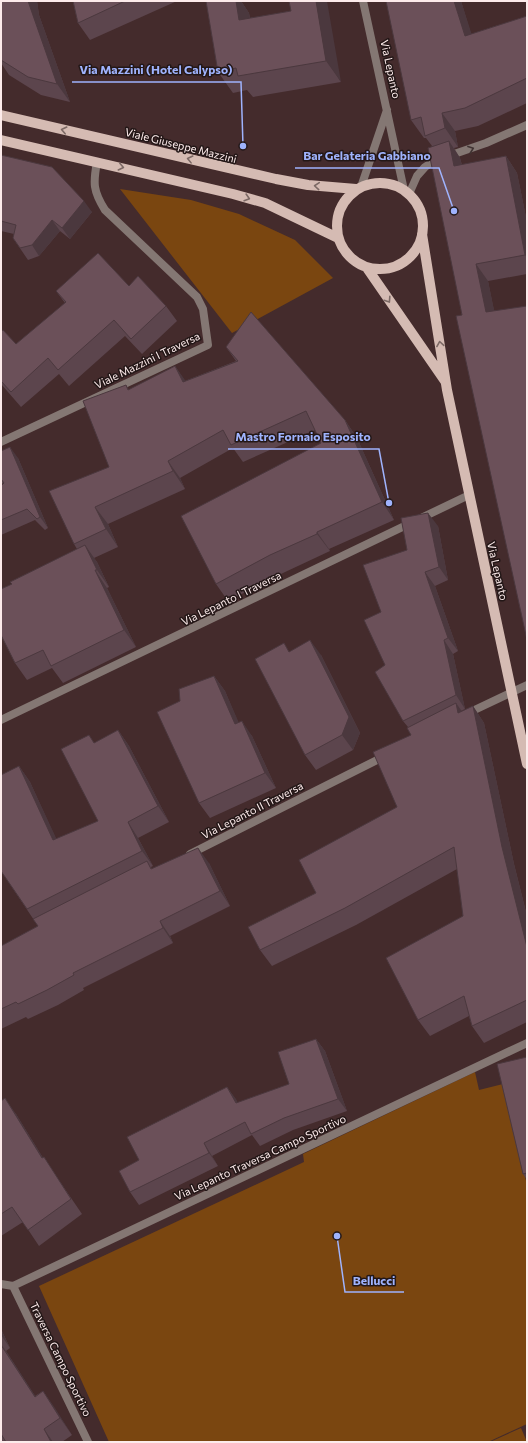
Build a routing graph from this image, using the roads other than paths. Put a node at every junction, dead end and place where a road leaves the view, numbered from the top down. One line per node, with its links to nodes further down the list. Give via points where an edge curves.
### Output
1 (364, 1): 2 (street, Via Lepanto)
2 (387, 109): 7 (street, Via Lepanto); 8 (street)
3 (1, 115): 7 (main road, Viale Giuseppe Mazzini, one-way to 3, via 308,185 276,179)
4 (527, 125): 8 (street, one-way to 4, via 425,167 434,162)
5 (1, 140): 6 (main road)
6 (97, 162): 10 (main road, one-way to 10, via 265,203); 13 (street, Viale Mazzini I Traversa, via 94,180 96,196 105,210 197,297 203,309 208,345)
7 (359, 188): 8 (main road, via 383,182); 10 (main road, via 346,198 339,210 336,224)
8 (406, 192): 9 (main road, via 418,205 423,219)
9 (422, 234): 11 (main road, via 417,248 408,259 395,267 381,270); 12 (main road, Via Lepanto, one-way to 9)
10 (338, 238): 11 (main road, via 344,251 354,261)
11 (367, 268): 12 (main road, Via Lepanto, one-way to 12)
12 (446, 383): 14 (main road, Via Lepanto)
13 (1, 442)
14 (469, 495): 16 (main road, Via Lepanto); 17 (street, Via Lepanto I Traversa)
15 (527, 685): 16 (street)
16 (512, 691): 18 (street); 20 (main road, Via Lepanto)
17 (1, 720)
18 (456, 720)
19 (392, 752): 21 (street, Via Lepanto II Traversa)
20 (527, 764)
21 (179, 859)
22 (527, 1043): 24 (street, Via Lepanto Traversa Campo Sportivo)
23 (1, 1284): 24 (street)
24 (13, 1286): 25 (street, Traversa Campo Sportivo)
25 (88, 1442)

